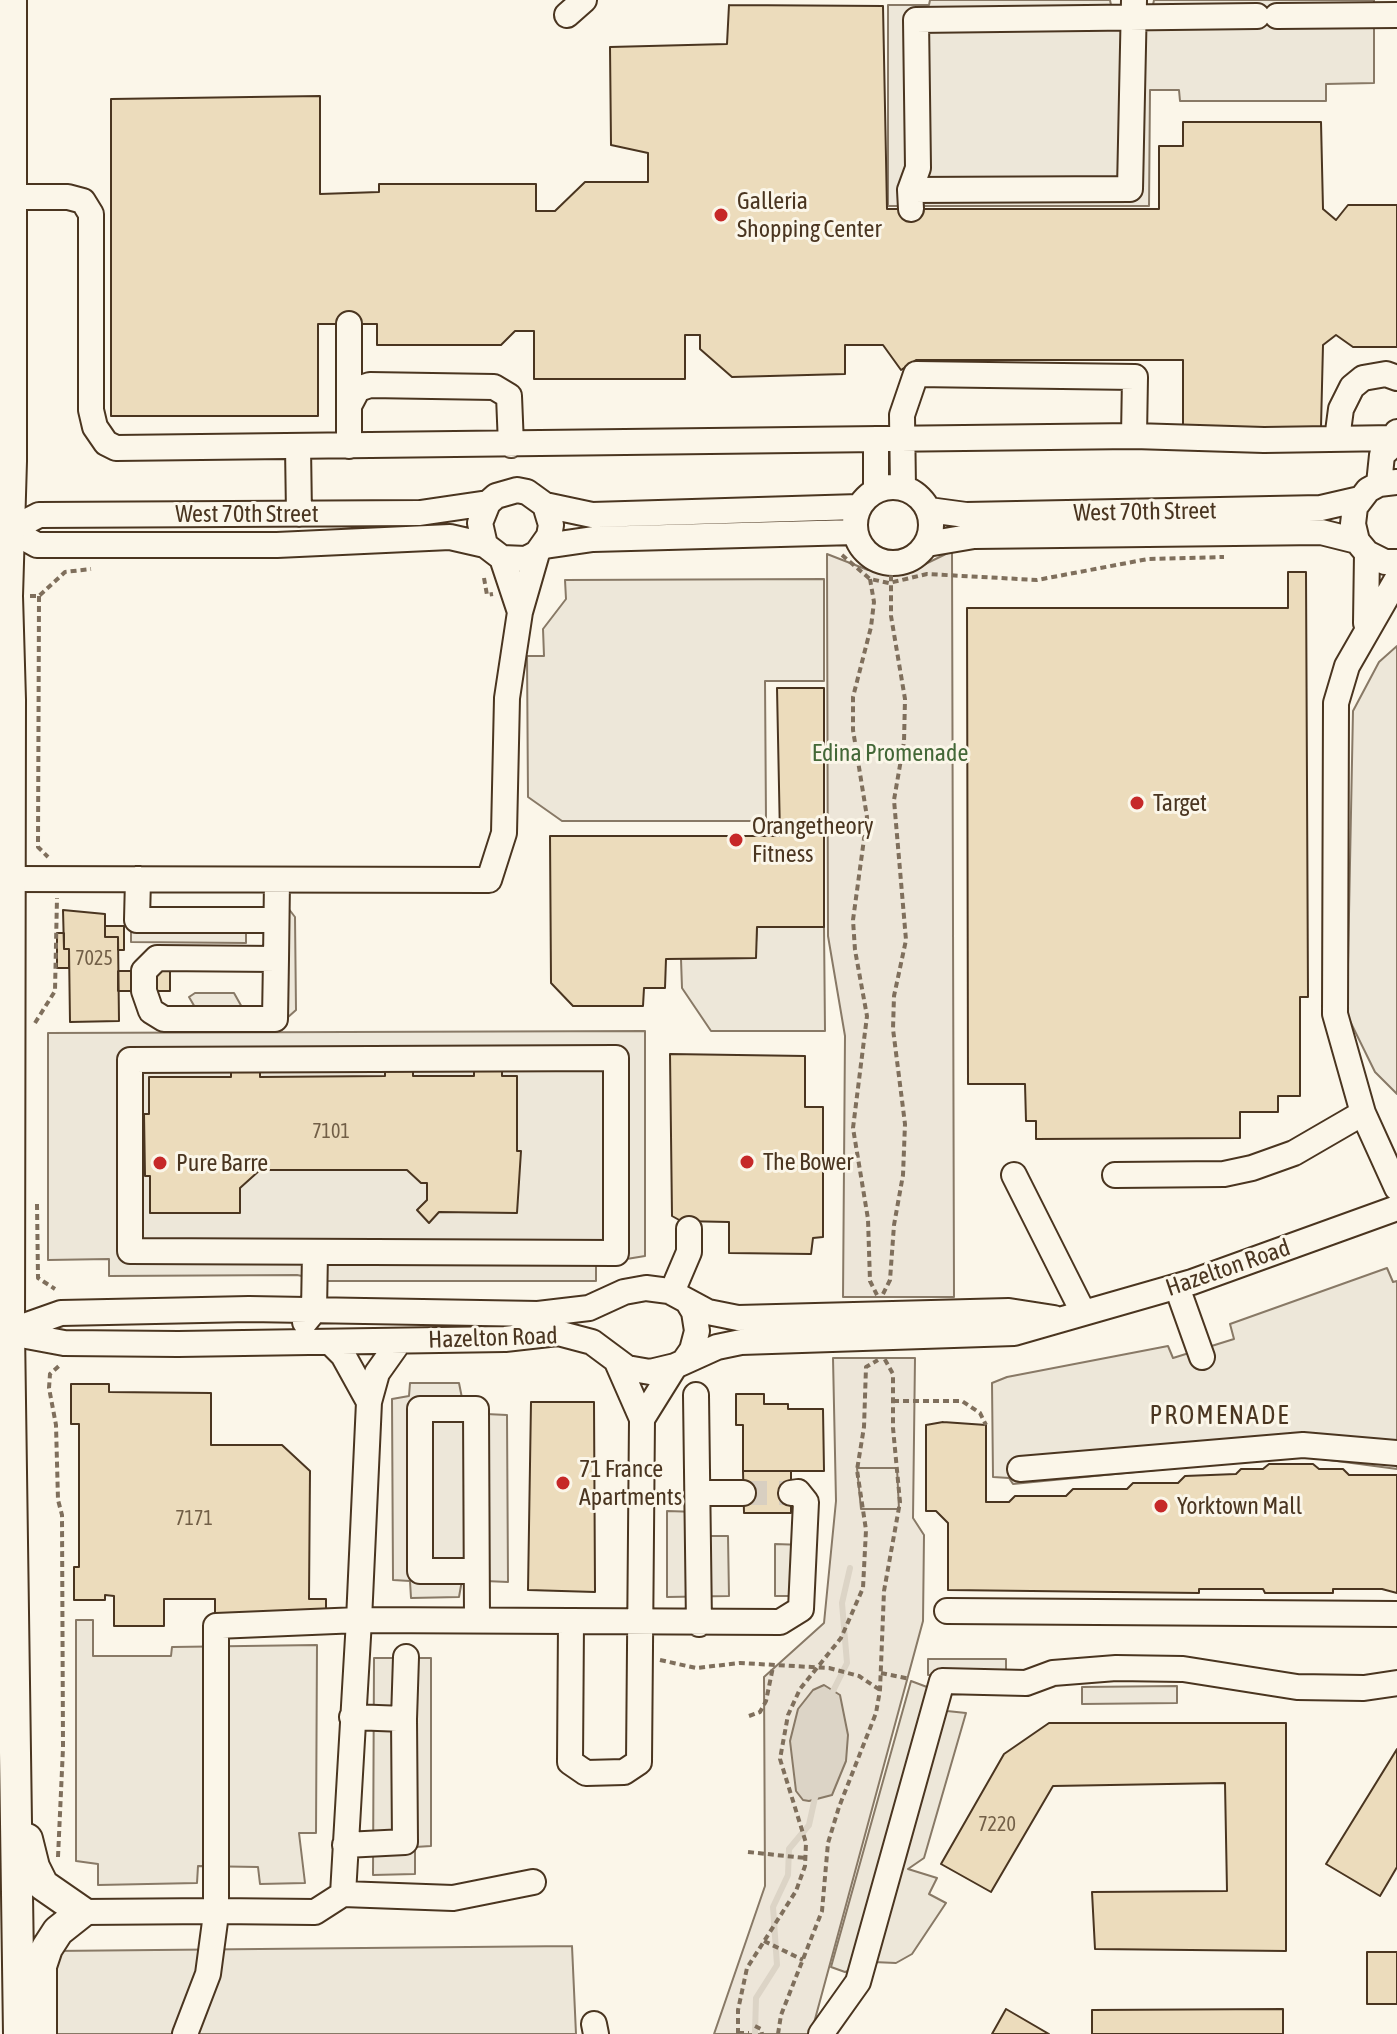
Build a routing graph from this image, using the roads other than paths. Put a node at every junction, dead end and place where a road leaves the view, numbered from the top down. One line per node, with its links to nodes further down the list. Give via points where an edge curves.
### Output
1 (11, 0): 4 (main road)
2 (1134, 8): 2 (street, via 1130,200 911,199 918,168 916,20); 3 (street, via 1267,16)
3 (1397, 15)
4 (10, 197): 15 (street, via 68,197 83,201 91,214 91,410 106,443 116,448); 23 (main road)
5 (349, 324): 7 (street)
6 (1397, 378): 10 (street, via 1363,378 1352,387 1341,409)
7 (349, 406): 13 (street, via 358,389 370,385 494,387 509,396); 14 (street)
8 (1134, 436): 10 (street); 11 (street); 11 (street, via 1135,369 916,367 902,415)
9 (876, 439): 11 (street); 13 (street); 18 (street)
10 (1337, 439): 12 (street)
11 (904, 440): 16 (street)
12 (1396, 440): 17 (street, via 1382,455)
13 (511, 445): 14 (street)
14 (349, 446): 15 (street)
15 (298, 447): 22 (street)
16 (903, 488): 18 (street); 21 (street)
17 (1378, 488): 21 (street, West 70th Street, via 1321,508 966,515); 26 (street, via 1353,515)
18 (868, 499): 20 (street, via 592,515); 24 (street)
19 (488, 503): 20 (street, via 517,490); 22 (street, West 70th Street, via 420,513); 28 (street, via 480,523)
20 (545, 505): 27 (street, via 551,525)
21 (929, 510): 25 (street)
22 (299, 514): 23 (street, West 70th Street, via 39,515)
23 (5, 530): 28 (street, West 70th Street, via 37,545 277,545 450,537); 33 (main road)
24 (855, 532): 25 (street, via 866,553 890,573); 27 (street, via 593,539)
25 (927, 544): 26 (street, West 70th Street, via 974,536 1321,532)
26 (1362, 547): 29 (street, West 70th Street, via 1385,562); 32 (street, via 1369,590)
27 (541, 550): 28 (street, via 526,559); 31 (street)
28 (489, 557): 31 (street)
29 (1397, 562)
30 (1397, 579): 32 (street)
31 (517, 603): 35 (street, via 507,698 504,833 489,880)
32 (1365, 641): 38 (street, via 1347,666 1336,703 1335,1014)
33 (9, 879): 34 (street); 52 (main road)
34 (138, 879): 35 (street); 36 (street, via 137,920)
35 (277, 880): 36 (street)
36 (276, 920): 37 (street)
37 (276, 959): 37 (street, via 275,1019 164,1019 151,1011 144,991 144,971 157,958)
38 (1363, 1113): 40 (street, via 1294,1153 1252,1168 1224,1174); 41 (street)
39 (1014, 1175): 50 (street)
40 (1115, 1175)
41 (1397, 1188)
42 (1397, 1208): 46 (street, Hazelton Road)
43 (689, 1229): 48 (street)
44 (315, 1252): 45 (street); 45 (street, via 130,1251 130,1060 616,1058); 49 (street)
45 (616, 1253): 47 (street)
46 (1177, 1287): 50 (street, Hazelton Road); 56 (street)
47 (619, 1296): 48 (street, Hazelton Road, via 646,1288); 49 (street, Hazelton Road, via 579,1310 538,1314); 57 (street, via 605,1311 602,1331)
48 (680, 1297): 51 (street, Hazelton Road, via 708,1312 738,1318 1009,1311); 58 (street, via 694,1312 697,1331 692,1350)
49 (314, 1311): 52 (street, Hazelton Road, via 61,1313); 55 (street, via 298,1327 252,1327)
50 (1083, 1312): 51 (street, Hazelton Road)
51 (1056, 1318): 58 (street, Hazelton Road, via 1014,1333 958,1338 741,1342)
52 (4, 1331): 55 (street, Hazelton Road, via 64,1343); 79 (main road)
53 (399, 1342): 54 (street, Hazelton Road); 57 (street, Hazelton Road, via 558,1333 592,1342); 60 (street, via 377,1373)
54 (331, 1343): 55 (street, Hazelton Road); 60 (street)
55 (196, 1344)
56 (1202, 1357)
57 (614, 1359): 58 (street, Hazelton Road, via 650,1372); 61 (street)
58 (680, 1363): 61 (street)
59 (696, 1395): 64 (street)
60 (369, 1402): 70 (street)
61 (642, 1419): 73 (street)
62 (1397, 1453): 63 (street, via 1303,1445)
63 (1020, 1469)
64 (698, 1493): 65 (street); 74 (street)
65 (743, 1493)
66 (791, 1493): 74 (street, via 798,1492 806,1502 801,1609 780,1622)
67 (476, 1571): 67 (street, via 476,1409 420,1409 420,1571); 71 (street)
68 (947, 1611): 69 (street)
69 (1397, 1614)
70 (359, 1620): 71 (street); 77 (street); 83 (street, via 216,1626)
71 (477, 1620): 72 (street)
72 (571, 1622): 73 (street); 73 (street, via 570,1762 586,1773 624,1772 639,1762)
73 (638, 1623): 74 (street)
74 (699, 1624)
75 (406, 1657): 78 (street)
76 (1397, 1683): 88 (street, via 1297,1687 1183,1669 1116,1668 1053,1673 1026,1683 942,1681 858,1982)
77 (352, 1717): 78 (street); 80 (street)
78 (404, 1719): 80 (street, via 405,1842)
79 (18, 1795): 84 (main road, via 43,1885); 85 (main road)
80 (345, 1845): 82 (street)
81 (533, 1882): 82 (street, via 453,1898)
82 (343, 1894): 83 (street, via 315,1912)
83 (216, 1911): 84 (street); 87 (street, via 208,1974)
84 (82, 1912): 86 (main road, via 47,1948 41,1966)
85 (19, 2034)
86 (41, 2034)
87 (185, 2034)
88 (821, 2034)

